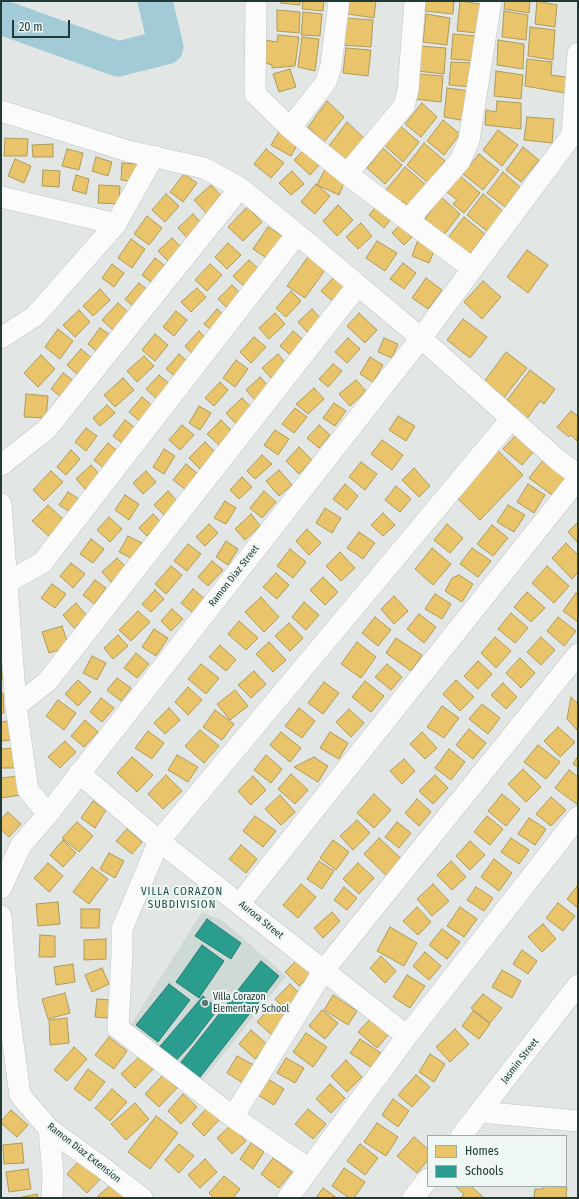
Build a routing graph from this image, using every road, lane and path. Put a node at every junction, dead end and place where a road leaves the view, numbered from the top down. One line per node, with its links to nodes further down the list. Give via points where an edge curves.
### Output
1 (256, 1): 7 (street, via 255,94)
2 (339, 1): 7 (street, via 331,66 326,82)
3 (415, 1): 10 (street, via 408,90 404,106)
4 (492, 1): 13 (street, via 469,140 460,161)
5 (578, 53): 8 (street)
6 (1, 111): 9 (street, via 128,151)
7 (290, 128): 10 (street)
8 (575, 136): 16 (street, Ramon Diaz Street)
9 (154, 156): 11 (street, via 204,168); 14 (street)
10 (347, 174): 13 (street)
11 (240, 188): 15 (street); 21 (street, via 47,429)
12 (1, 197): 14 (street)
13 (408, 220): 16 (street)
14 (116, 224): 18 (street, via 35,316)
15 (297, 234): 17 (street); 25 (street, via 42,563)
16 (473, 269): 19 (street, Ramon Diaz Street)
17 (358, 285): 19 (street); 27 (street, via 47,682)
18 (1, 338)
19 (421, 338): 20 (street); 28 (street, Ramon Diaz Street)
20 (511, 419): 22 (street, via 559,462); 31 (street)
21 (1, 465)
22 (578, 475)
23 (578, 479): 33 (street)
24 (1, 504): 25 (street)
25 (6, 583): 27 (street)
26 (578, 654): 35 (street)
27 (16, 706): 29 (street, via 28,790)
28 (79, 774): 29 (street, Ramon Diaz Street); 31 (street, Aurora Street)
29 (48, 814): 32 (street, via 21,845)
30 (578, 818): 38 (street)
31 (159, 841): 33 (street, Aurora Street); 40 (street, via 122,928 118,1028)
32 (1, 888)
33 (240, 903): 35 (street, Aurora Street)
34 (1, 916): 37 (street, Ramon Diaz Extension)
35 (324, 970): 38 (street, Aurora Street); 40 (street)
36 (578, 985): 39 (street, Jasmin Street)
37 (4, 998): 42 (street, Ramon Diaz Extension, via 20,1095)
38 (407, 1036): 44 (street)
39 (479, 1112): 41 (street); 43 (street, Jasmin Street)
40 (233, 1117): 44 (street)
41 (578, 1121)
42 (50, 1128): 46 (street); 47 (street, Ramon Diaz Extension)
43 (462, 1135)
44 (309, 1169): 48 (street)
45 (427, 1179): 49 (street)
46 (52, 1198)
47 (142, 1198)
48 (288, 1198)
49 (413, 1198)

